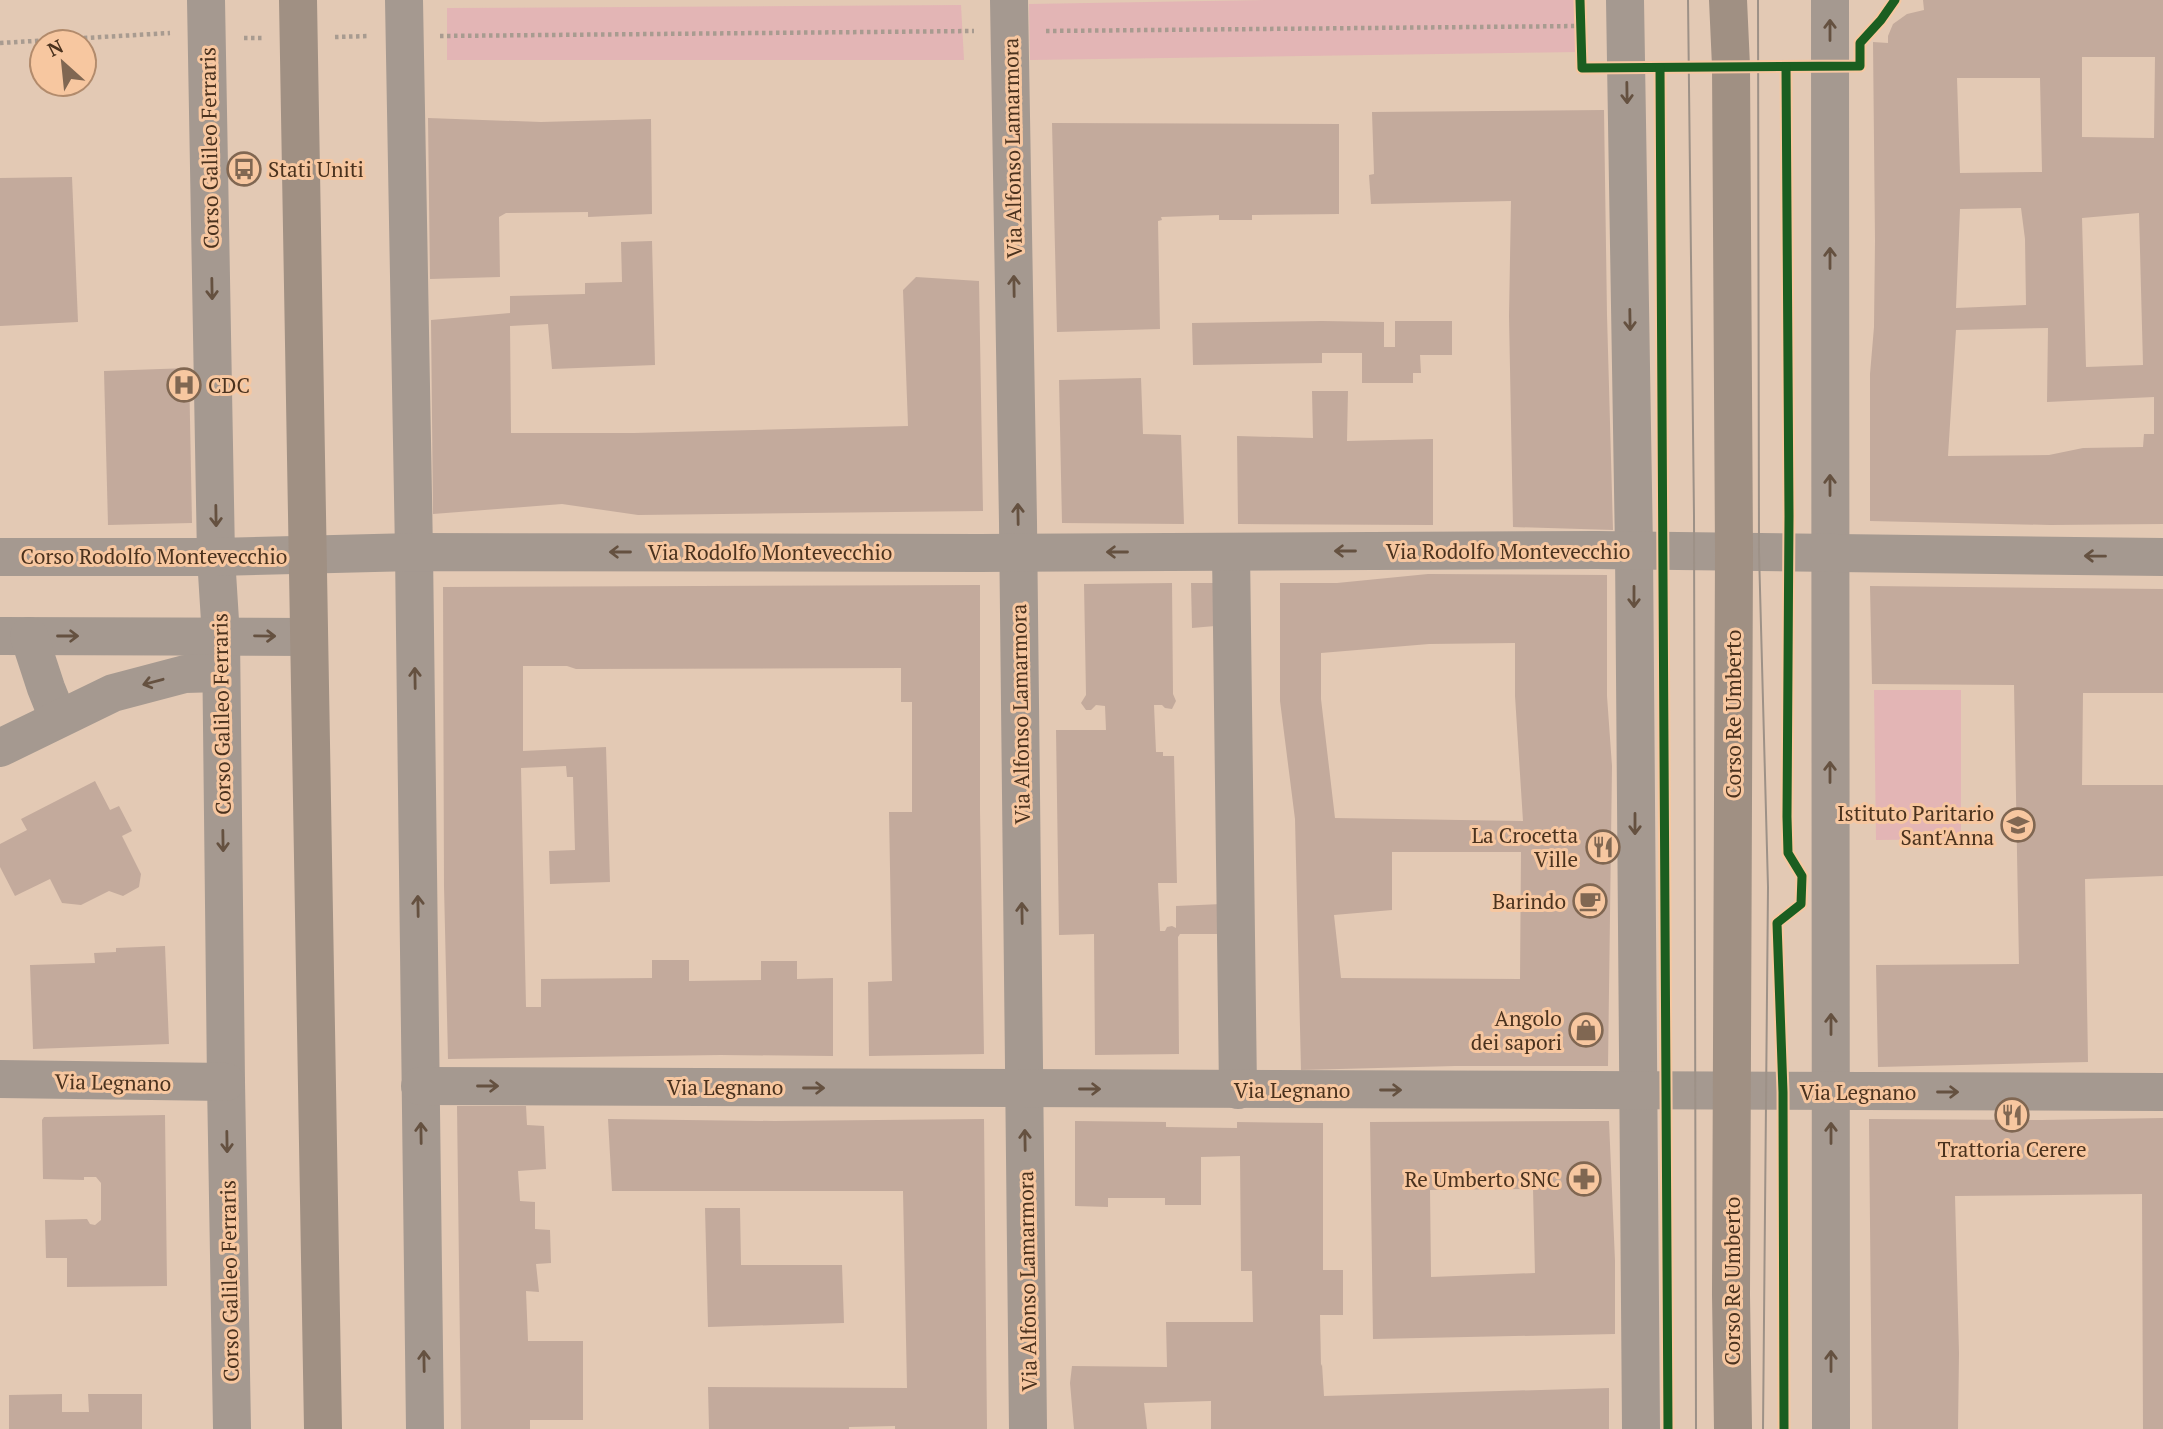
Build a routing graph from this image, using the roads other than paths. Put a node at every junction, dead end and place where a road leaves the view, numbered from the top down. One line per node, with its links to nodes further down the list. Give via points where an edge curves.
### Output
1 (206, 0): 17 (street, Corso Galileo Ferraris, one-way to 17)
2 (298, 0): 14 (main road)
3 (404, 0): 9 (street)
4 (1009, 0): 10 (street, Via Alfonso Lamarmora, one-way to 4)
5 (1625, 0): 8 (street, one-way to 8)
6 (1728, 0): 12 (main road, Corso Re Umberto)
7 (1830, 0): 13 (street, one-way to 7)
8 (1634, 550): 11 (street, Via Rodolfo Montevecchio, one-way to 11); 12 (street, Via Rodolfo Montevecchio); 28 (street, one-way to 28)
9 (414, 552): 10 (street, Via Rodolfo Montevecchio, one-way to 9); 14 (street, Via Rodolfo Montevecchio); 25 (street, one-way to 9)
10 (1018, 552): 11 (street, Via Rodolfo Montevecchio, one-way to 10); 26 (street, Via Alfonso Lamarmora, one-way to 10)
11 (1231, 552): 27 (street)
12 (1734, 552): 13 (street, Via Rodolfo Montevecchio); 29 (main road, Corso Re Umberto)
13 (1830, 553): 16 (street, Via Rodolfo Montevecchio, one-way to 13); 30 (street, one-way to 13)
14 (308, 555): 17 (street, Corso Rodolfo Montevecchio); 19 (main road)
15 (0, 557): 17 (street, Corso Rodolfo Montevecchio)
16 (2163, 557)
17 (216, 558): 20 (street, Corso Galileo Ferraris)
18 (14, 636): 20 (street, one-way to 20); 21 (street, via 46,688)
19 (309, 636): 20 (street, one-way to 19); 33 (main road)
20 (221, 655): 21 (street, one-way to 21, via 185,674 113,692); 24 (street, Corso Galileo Ferraris, one-way to 24)
21 (58, 718): 22 (street)
22 (0, 748)
23 (0, 1079): 24 (street, Via Legnano)
24 (226, 1083): 32 (street, Corso Galileo Ferraris, one-way to 32)
25 (420, 1086): 26 (street, Via Legnano, one-way to 26); 34 (street, one-way to 25)
26 (1024, 1089): 27 (street, Via Legnano, one-way to 27); 35 (street, Via Alfonso Lamarmora, one-way to 26)
27 (1238, 1090): 28 (street, Via Legnano, one-way to 28)
28 (1637, 1091): 29 (street, Via Legnano); 36 (street)
29 (1733, 1092): 30 (street, Via Legnano); 37 (main road, Corso Re Umberto)
30 (1831, 1092): 31 (street, Via Legnano, one-way to 31); 38 (street, one-way to 30)
31 (2163, 1092)
32 (232, 1429)
33 (323, 1429)
34 (425, 1429)
35 (1028, 1429)
36 (1641, 1429)
37 (1733, 1429)
38 (1831, 1429)

